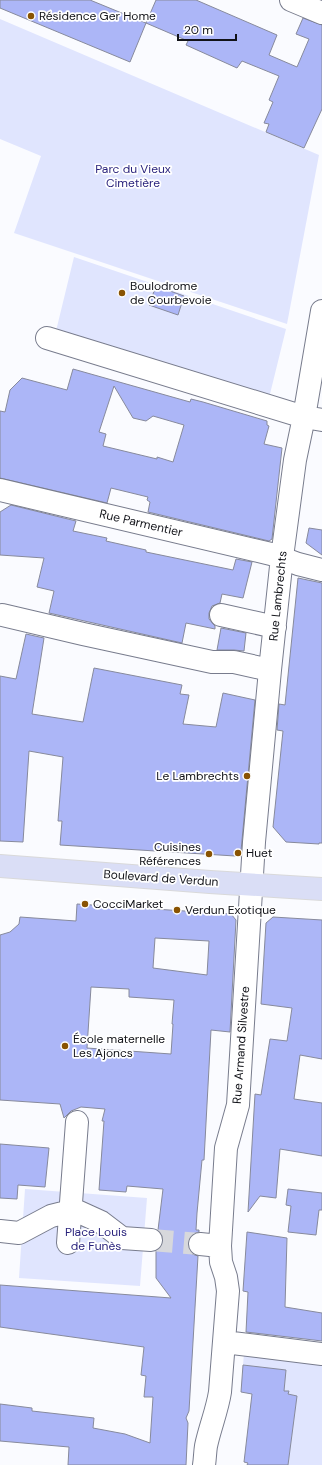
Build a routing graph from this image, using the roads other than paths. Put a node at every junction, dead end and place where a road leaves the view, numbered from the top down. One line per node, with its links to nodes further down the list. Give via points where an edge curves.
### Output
1 (292, 0): 2 (street)
2 (322, 13)
3 (322, 312): 5 (street, Rue Lambrechts)
4 (47, 338): 5 (street)
5 (313, 418): 7 (street, Rue Lambrechts, via 295,460)
6 (0, 492): 7 (street, Rue Parmentier)
7 (282, 557): 8 (street, Rue Parmentier); 11 (street, Rue Lambrechts)
8 (322, 570)
9 (2, 615): 12 (street, via 212,662 234,662)
10 (221, 615): 11 (street)
11 (275, 627): 12 (street, Rue Lambrechts)
12 (270, 670): 14 (street, Rue Lambrechts)
13 (0, 866): 14 (main road, Boulevard de Verdun)
14 (252, 884): 15 (main road, Boulevard de Verdun); 21 (street, Rue Armand Silvestre, via 238,1105 226,1148 210,1245 221,1262 226,1277 228,1291)
15 (322, 889)
16 (77, 1122): 17 (street)
17 (71, 1211): 18 (street, via 51,1216 20,1233); 19 (street, via 101,1222 122,1238); 20 (street)
18 (0, 1231)
19 (151, 1240)
20 (68, 1243)
21 (224, 1342): 22 (street); 23 (street, Rue Armand Silvestre, via 218,1408 205,1447)
22 (322, 1354)
23 (204, 1465)

